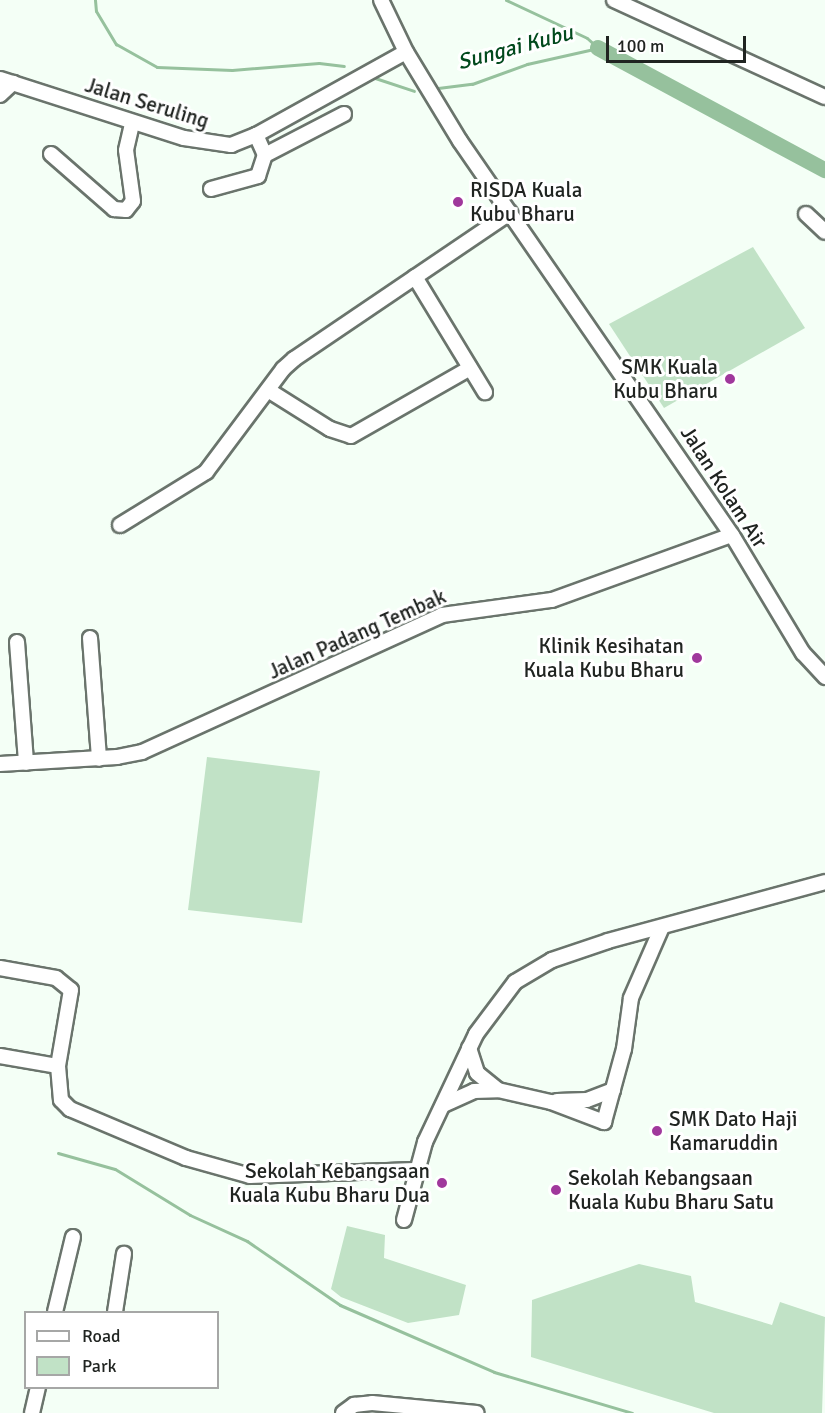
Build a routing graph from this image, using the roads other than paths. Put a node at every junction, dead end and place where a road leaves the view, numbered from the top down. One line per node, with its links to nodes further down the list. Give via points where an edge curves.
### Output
1 (381, 0): 3 (street, Jalan Kolam Air)
2 (614, 0): 6 (street)
3 (406, 52): 9 (street, Jalan Seruling); 13 (street, Jalan Kolam Air)
4 (6, 81): 5 (street); 8 (street, Jalan Seruling)
5 (0, 95)
6 (825, 97)
7 (344, 114): 11 (street)
8 (132, 123): 9 (street, Jalan Seruling, via 218,146); 10 (street, via 126,150 133,201 126,210 114,209)
9 (256, 135): 11 (street)
10 (51, 154)
11 (265, 154): 12 (street, via 258,176)
12 (212, 189)
13 (510, 213): 16 (street); 21 (street, Jalan Kolam Air)
14 (806, 214): 15 (street)
15 (825, 232)
16 (415, 277): 17 (street); 18 (street, via 294,359)
17 (470, 368): 18 (street, via 351,436 330,429); 19 (street)
18 (268, 390): 20 (street, via 206,472)
19 (485, 392)
20 (120, 525)
21 (732, 535): 24 (street, Jalan Kolam Air, via 803,653); 25 (street, Jalan Padang Tembak, via 552,600 442,615 158,747)
22 (90, 638): 25 (street)
23 (17, 642): 26 (street)
24 (823, 669)
25 (99, 759): 26 (street, Jalan Padang Tembak)
26 (26, 763): 27 (street, Jalan Padang Tembak)
27 (0, 764)
28 (825, 882): 29 (street)
29 (662, 927): 31 (street, via 608,940 536,968 502,994); 35 (street, via 631,998)
30 (0, 969): 33 (street, via 56,978 71,990)
31 (469, 1048): 34 (street, via 477,1074); 37 (street)
32 (0, 1056): 33 (street)
33 (58, 1066): 38 (street, via 64,1106 216,1169 267,1177)
34 (498, 1090): 36 (street); 37 (street, via 474,1090)
35 (613, 1090): 36 (street, via 588,1100); 36 (street, via 604,1122)
36 (551, 1102)
37 (443, 1105): 38 (street)
38 (414, 1170): 39 (street)
39 (404, 1220)
40 (73, 1237): 42 (street)
41 (124, 1254): 43 (street)
42 (55, 1311)
43 (115, 1311)
44 (38, 1389): 45 (street)
45 (32, 1413)
46 (343, 1413): 47 (street, via 354,1406 372,1403)
47 (477, 1413)

